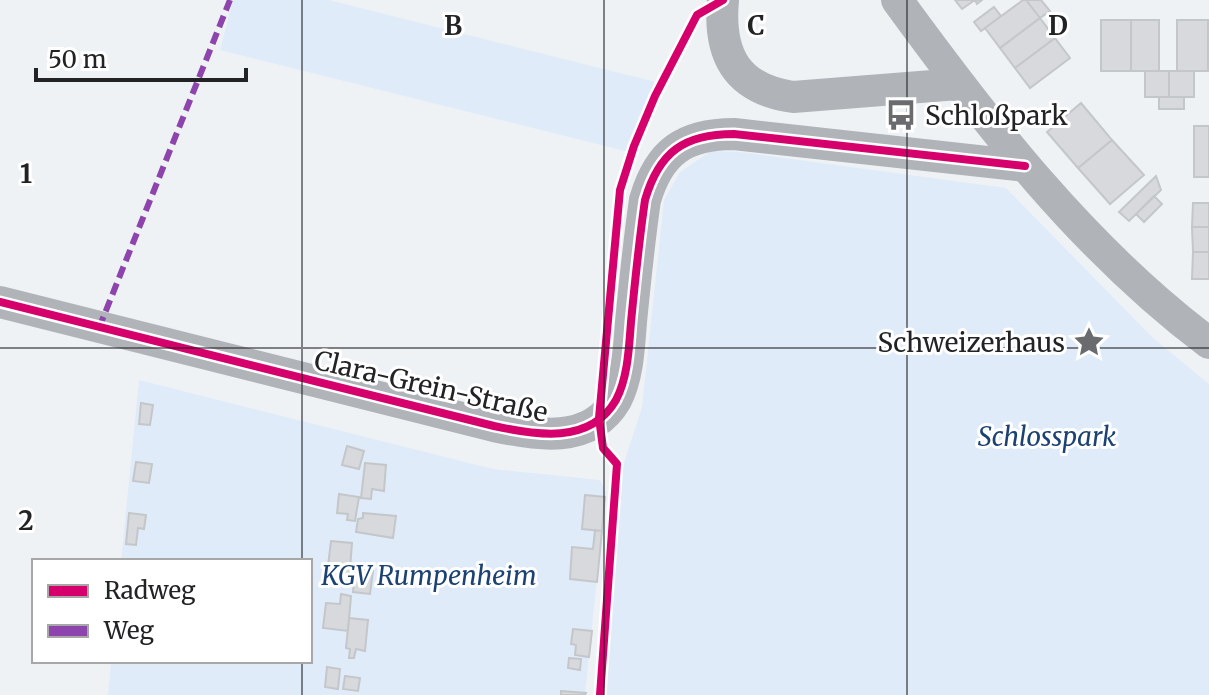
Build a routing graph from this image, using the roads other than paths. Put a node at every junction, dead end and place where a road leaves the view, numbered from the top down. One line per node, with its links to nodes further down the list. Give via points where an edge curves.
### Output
1 (723, 0): 3 (street, via 722,27 731,58 750,83 771,93 793,97)
2 (897, 0): 3 (street)
3 (958, 84): 4 (street)
4 (1025, 166): 5 (street, Clara-Grein-Straße, via 734,134 700,137 679,146 661,164 645,200 629,347 615,401 589,424 558,435 494,426); 6 (street, via 1147,291)
5 (0, 302)
6 (1209, 343)

